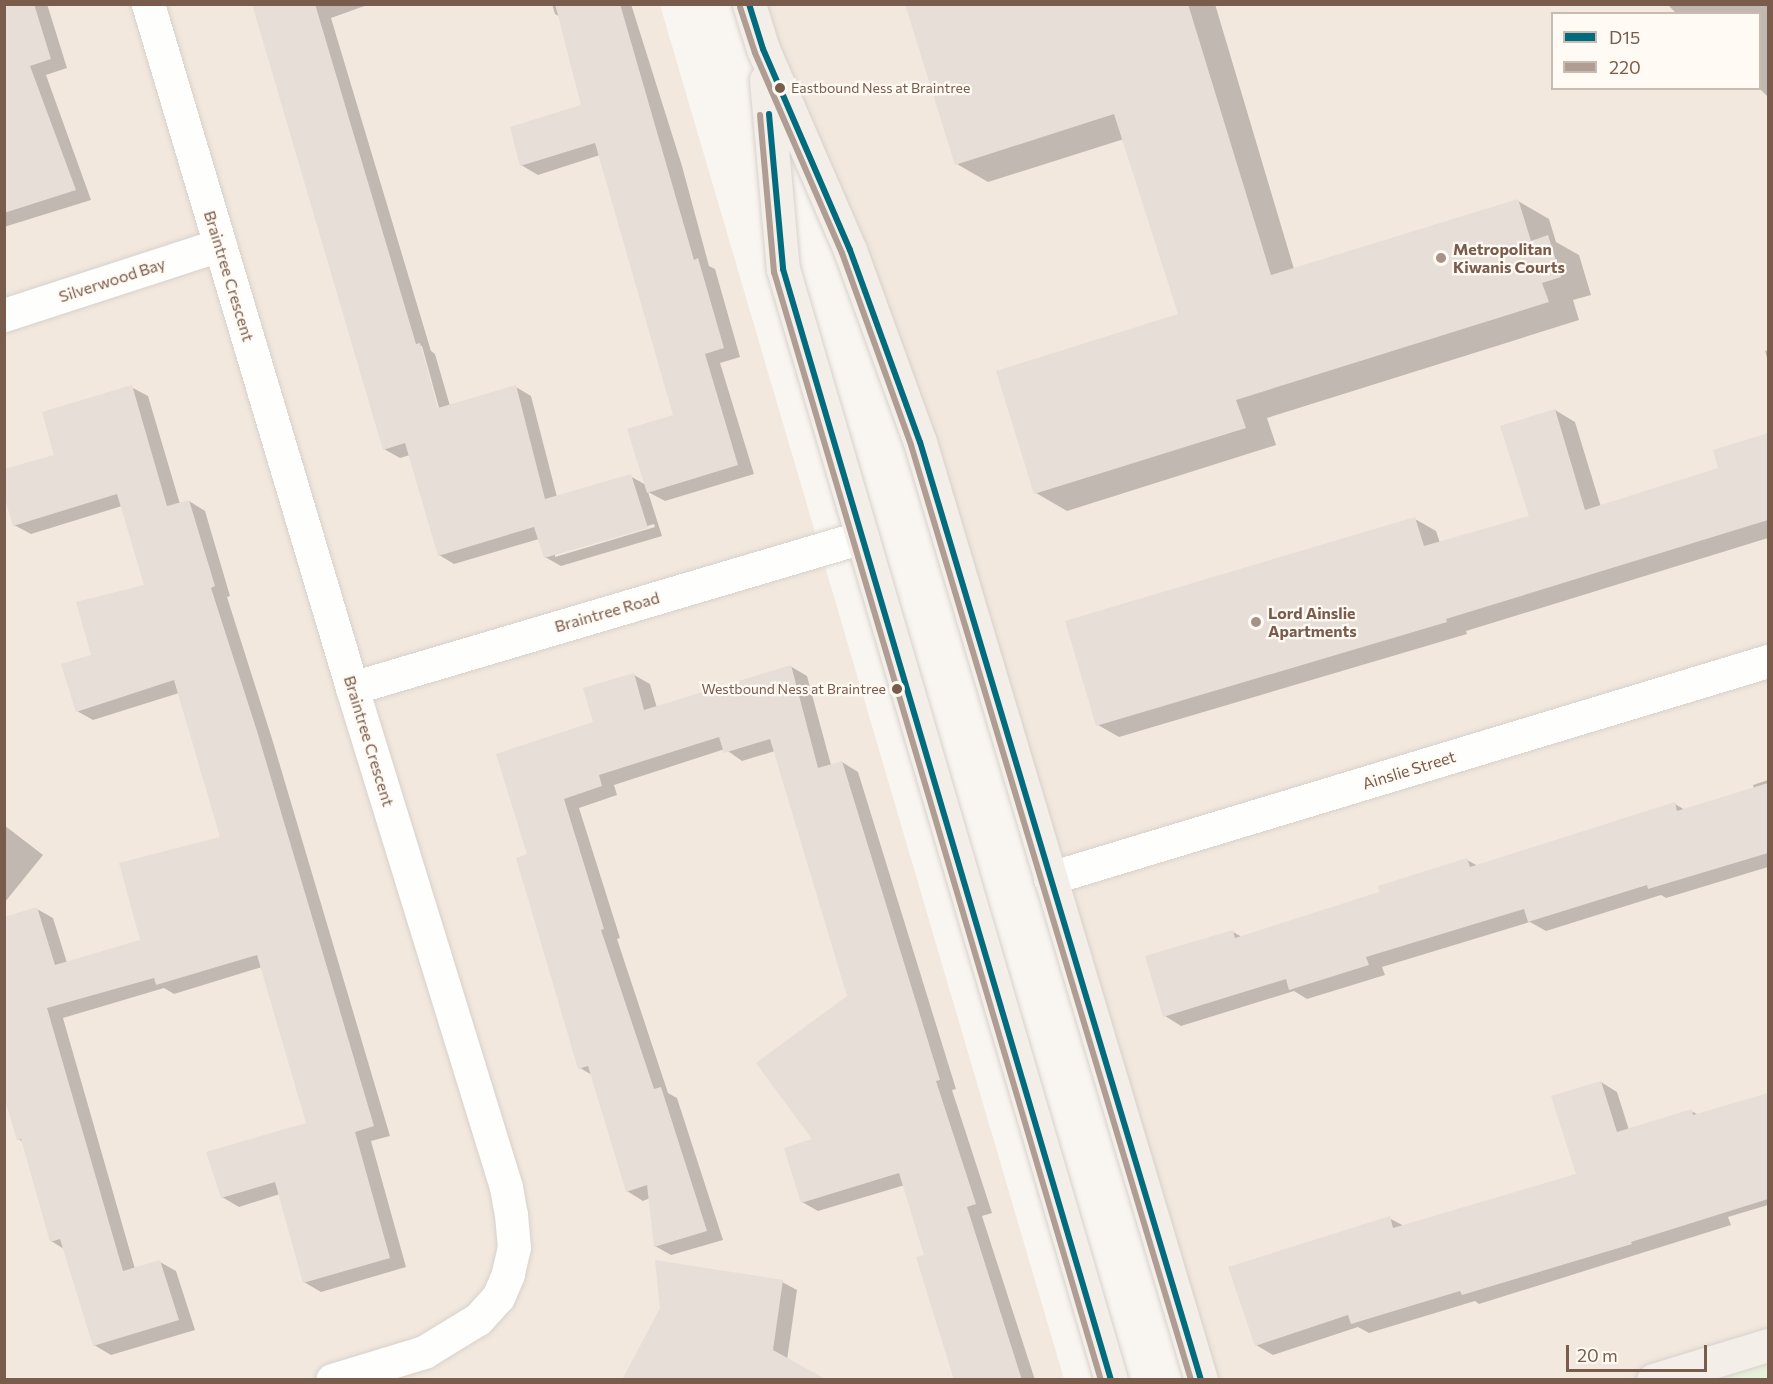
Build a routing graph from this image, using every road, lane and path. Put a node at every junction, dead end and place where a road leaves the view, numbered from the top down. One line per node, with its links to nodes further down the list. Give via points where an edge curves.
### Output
1 (148, 4): 4 (street, Braintree Crescent)
2 (749, 4): 3 (main road)
3 (763, 49): 6 (main road, via 783,269); 9 (main road, via 850,250 920,441)
4 (220, 246): 5 (street, Silverwood Bay); 8 (street, Braintree Crescent)
5 (4, 315)
6 (862, 537): 8 (street, Braintree Road); 12 (main road)
7 (1768, 661): 9 (street, Ainslie Street)
8 (352, 688): 11 (street, Braintree Crescent, via 506,1187 514,1247 498,1297 478,1319 424,1352)
9 (1050, 878): 13 (main road)
10 (1768, 1345): 14 (main road)
11 (332, 1380)
12 (1111, 1380)
13 (1201, 1380)
14 (1653, 1380)

